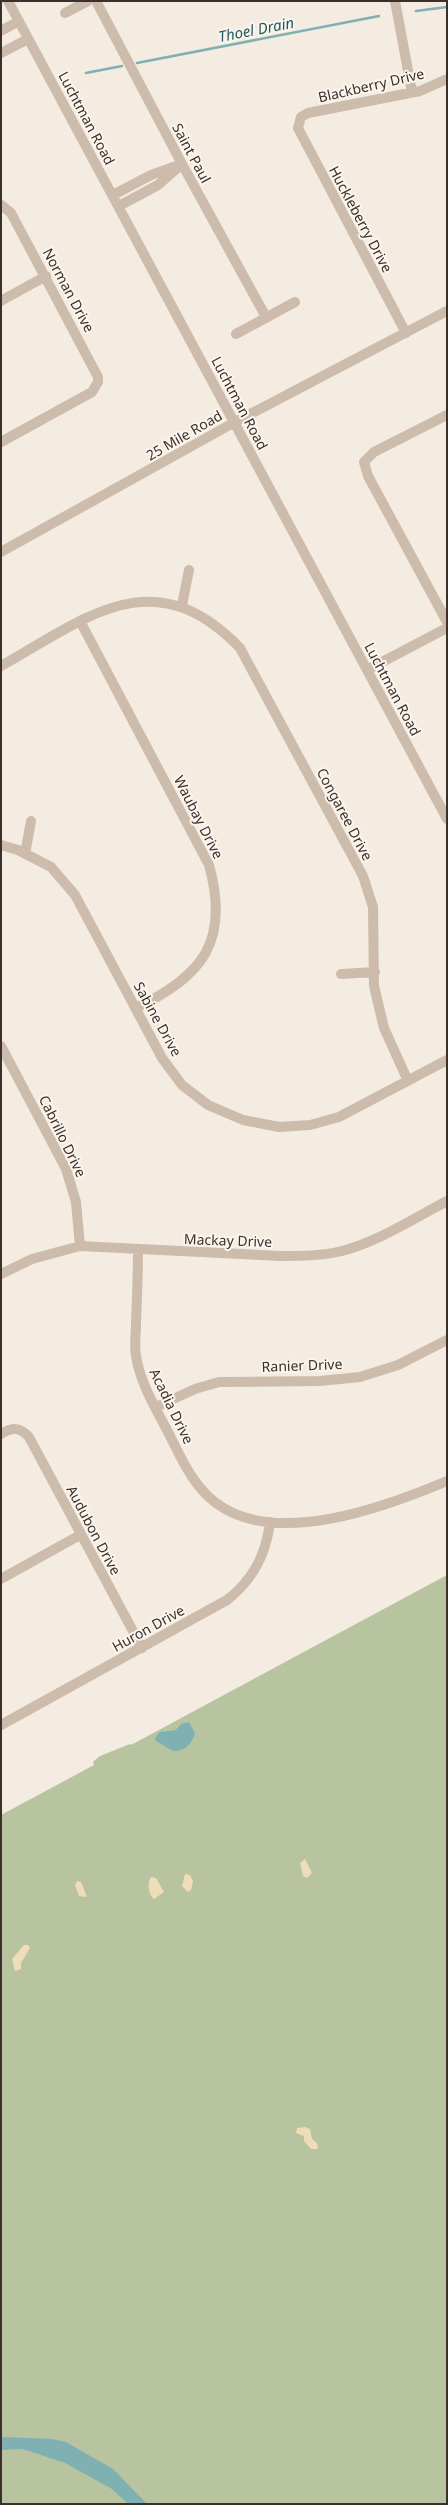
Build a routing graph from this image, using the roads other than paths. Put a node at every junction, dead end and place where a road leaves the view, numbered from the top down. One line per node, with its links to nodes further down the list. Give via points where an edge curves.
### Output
1 (8, 1): 6 (street, Luchtman Road)
2 (88, 1): 5 (street)
3 (96, 1): 13 (street, Saint Paul)
4 (395, 1): 11 (street)
5 (65, 13)
6 (19, 21): 7 (street); 8 (street, Luchtman Road)
7 (1, 31)
8 (28, 39): 9 (street); 14 (street, Luchtman Road)
9 (1, 53)
10 (447, 79): 11 (street, Blackberry Drive)
11 (412, 92): 12 (street, Blackberry Drive, via 308,112)
12 (301, 117): 22 (street, Huckleberry Drive, via 298,128 303,141)
13 (182, 164): 14 (street, via 151,175); 16 (street, via 158,185); 21 (street, Saint Paul)
14 (113, 195): 16 (street, Luchtman Road)
15 (1, 205): 17 (street, Norman Drive, via 11,213)
16 (119, 206): 25 (street, Luchtman Road)
17 (46, 276): 18 (street); 26 (street, Norman Drive, via 98,373 98,382 92,392)
18 (1, 301)
19 (294, 302): 21 (street)
20 (447, 311): 22 (street, 25 Mile Road)
21 (266, 317): 23 (street)
22 (406, 333): 25 (street, 25 Mile Road)
23 (236, 334)
24 (447, 415): 31 (street, via 374,452 364,462 368,476)
25 (234, 422): 27 (street, 25 Mile Road); 34 (street, Luchtman Road)
26 (1, 442)
27 (1, 552)
28 (189, 570): 29 (street)
29 (178, 604): 30 (street, via 155,601 119,604); 39 (street, Congaree Drive, via 223,630 240,648 363,876 373,907)
30 (80, 621): 33 (street); 41 (street, Waubay Drive, via 209,865 216,893 215,922 207,950 192,973 166,994)
31 (447, 622)
32 (447, 628): 34 (street)
33 (1, 666)
34 (367, 670): 35 (street, Luchtman Road)
35 (447, 819)
36 (31, 821): 38 (street)
37 (1, 845): 38 (street, Sabine Drive)
38 (25, 854): 41 (street, Sabine Drive, via 51,867 75,895)
39 (375, 972): 40 (street); 44 (street, Congaree Drive, via 374,986 384,1028)
40 (341, 974)
41 (136, 1008): 44 (street, Sabine Drive, via 162,1058 182,1085 208,1105 243,1120 278,1128 310,1125 339,1117)
42 (1, 1046): 46 (street, Cabrillo Drive, via 66,1169 76,1202)
43 (447, 1060): 44 (street, Sabine Drive)
44 (408, 1081)
45 (447, 1201): 47 (street, Mackay Drive, via 377,1238 342,1251 280,1256)
46 (80, 1246): 47 (street, Mackay Drive); 48 (street, Mackay Drive, via 32,1259)
47 (138, 1250): 50 (street, Acadia Drive, via 135,1354 145,1389)
48 (1, 1274)
49 (447, 1340): 50 (street, Ranier Drive, via 398,1365 360,1377 320,1381 219,1382 195,1389)
50 (156, 1407): 53 (street, Acadia Drive, via 196,1482 215,1503 240,1518)
51 (1, 1434): 54 (street, Audubon Drive, via 13,1428 19,1429 29,1437)
52 (447, 1481): 53 (street, Acadia Drive, via 407,1498 339,1517)
53 (270, 1522): 56 (street, Huron Drive, via 261,1560 239,1590 217,1606)
54 (80, 1535): 55 (street); 56 (street, Audubon Drive)
55 (1, 1579)
56 (142, 1648): 57 (street, Huron Drive)
57 (1, 1724)

